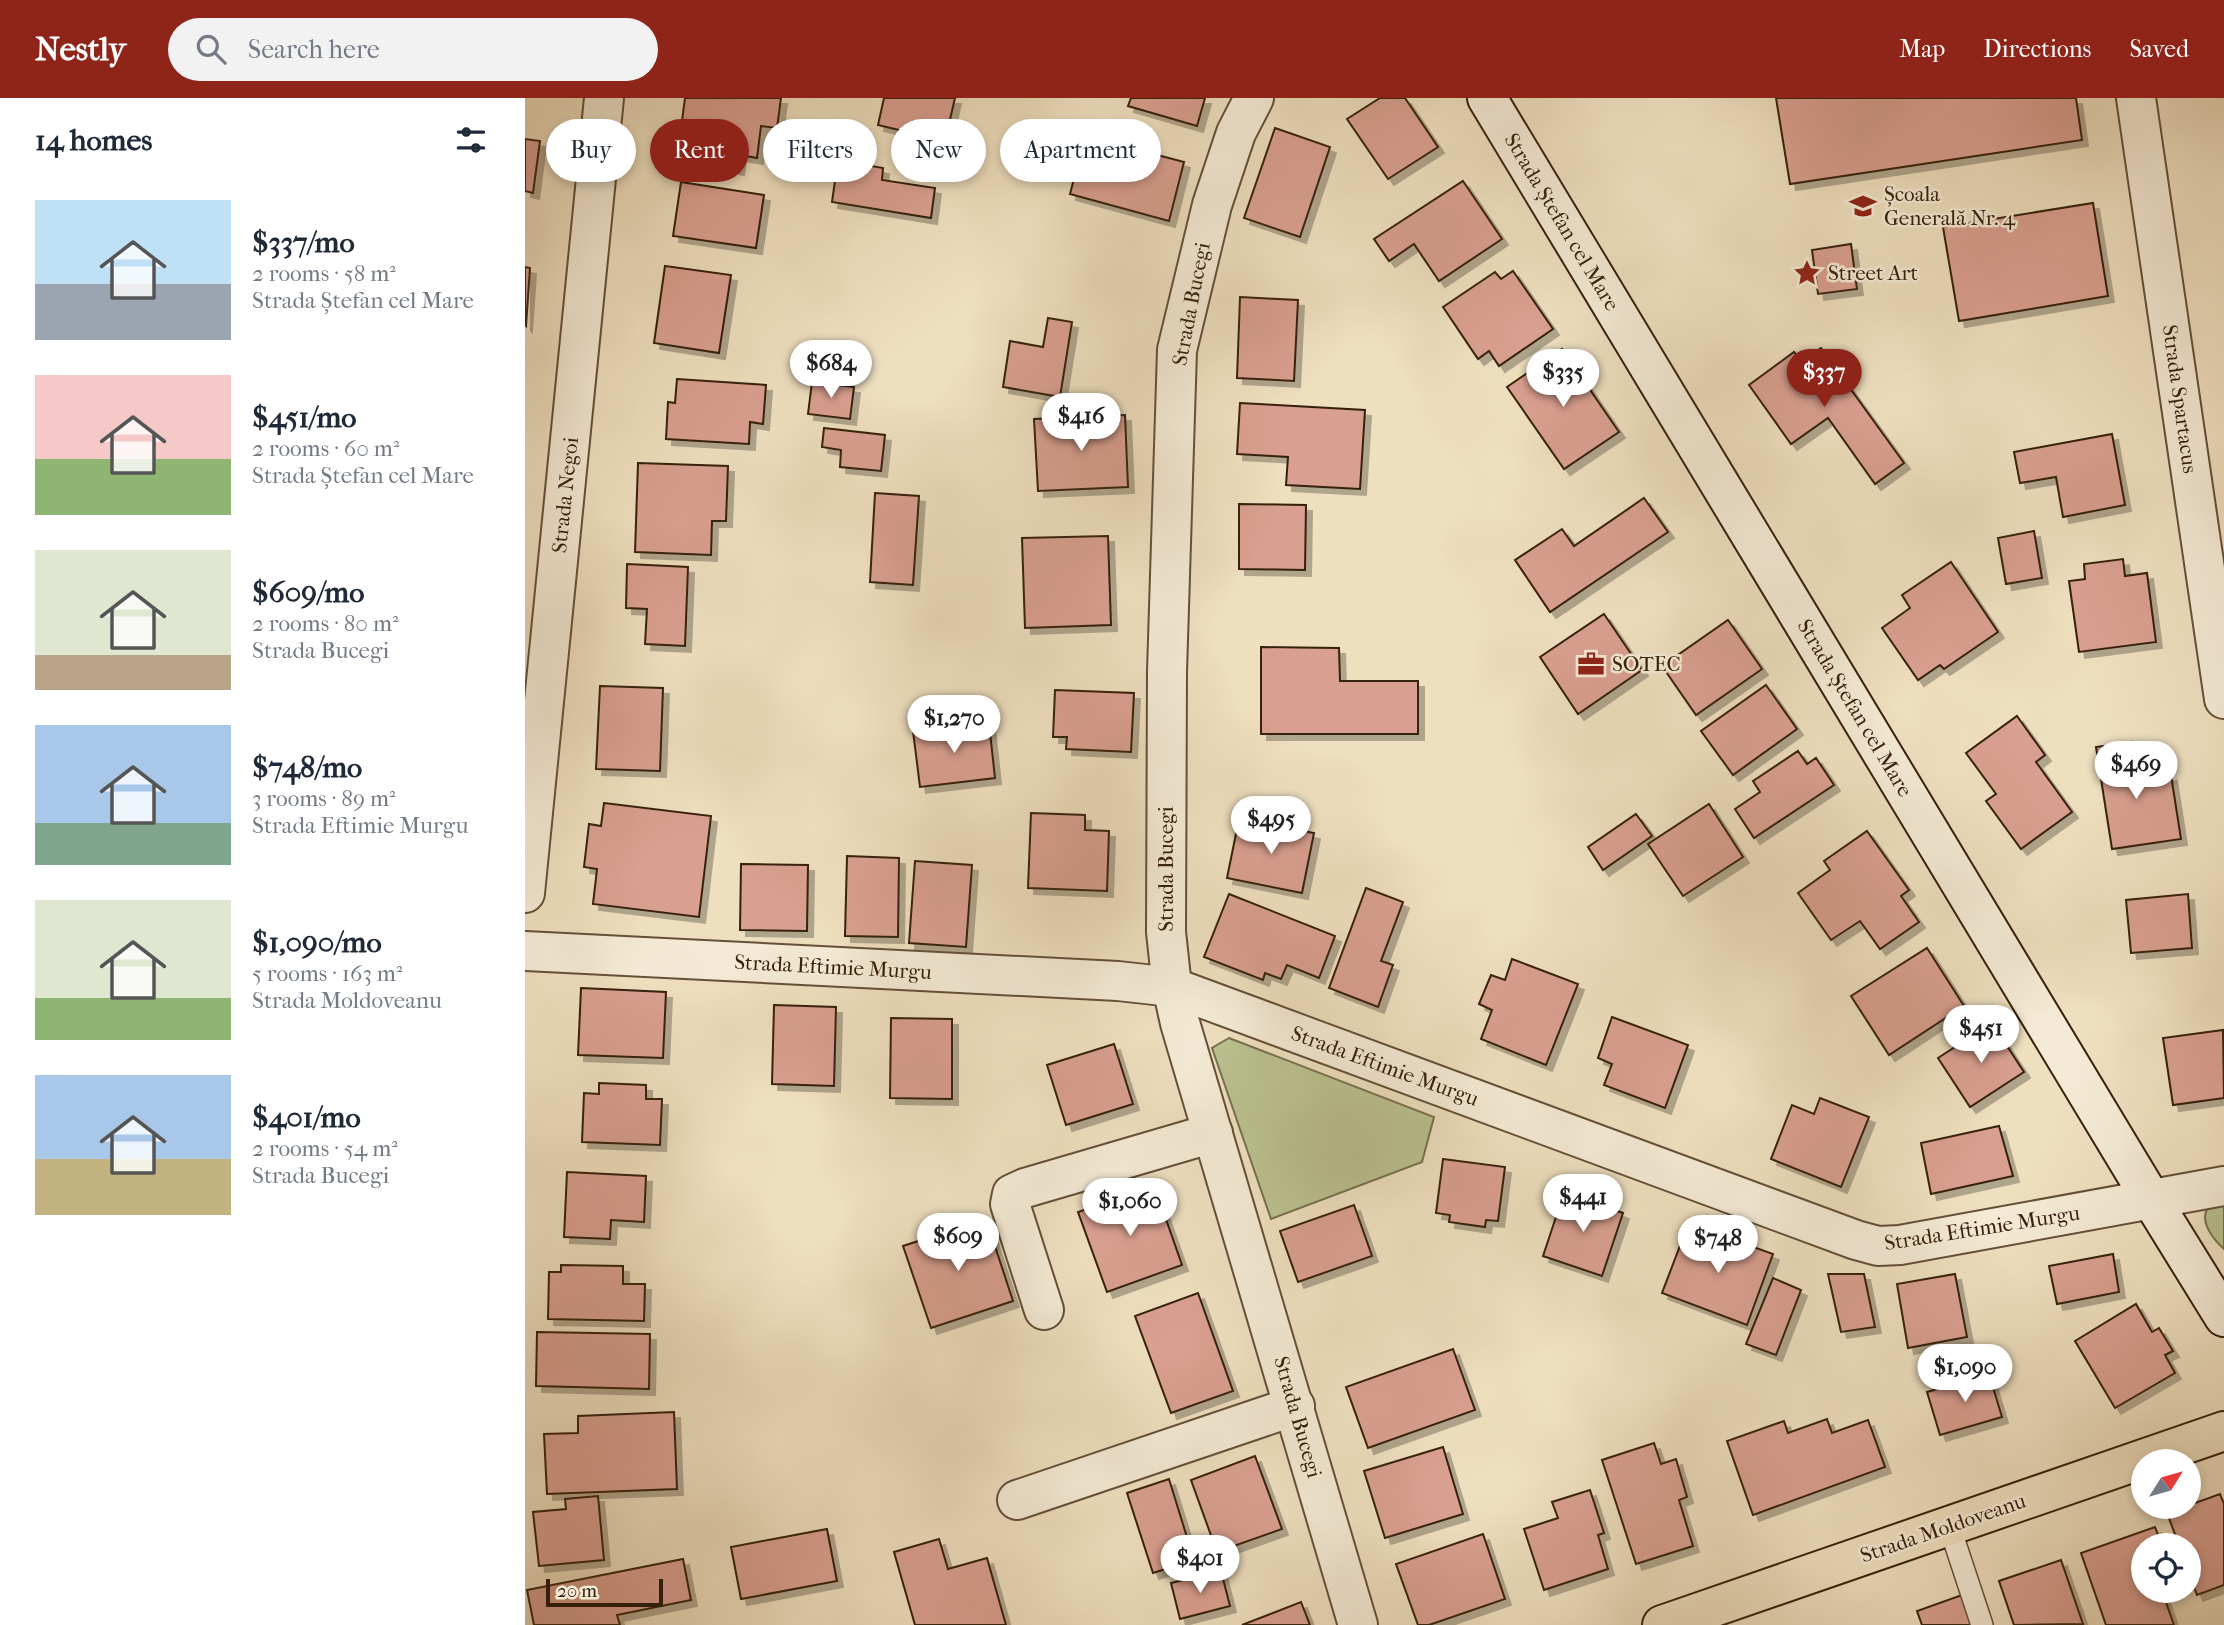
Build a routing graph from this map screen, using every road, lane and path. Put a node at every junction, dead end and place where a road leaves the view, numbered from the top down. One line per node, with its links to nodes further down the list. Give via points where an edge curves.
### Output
1 (604, 98): 6 (street, Strada Negoi)
2 (1254, 98): 8 (street, Strada Bucegi, via 1236,133 1212,205 1177,350 1167,672 1165,932)
3 (1487, 98): 11 (street, Strada Ștefan cel Mare)
4 (2136, 98): 5 (street, Strada Spartacus)
5 (2224, 699)
6 (525, 893)
7 (525, 951): 8 (street, Strada Eftimie Murgu)
8 (1172, 987): 9 (street, Strada Bucegi); 11 (street, Strada Eftimie Murgu, via 1867,1243 1900,1245)
9 (1213, 1133): 12 (street, via 1012,1194 1010,1204); 14 (street, Strada Bucegi)
10 (2224, 1186): 11 (street, Strada Eftimie Murgu)
11 (2151, 1199): 13 (street, Strada Ștefan cel Mare)
12 (1044, 1310)
13 (2224, 1317)
14 (1294, 1406): 16 (street); 18 (street, Strada Bucegi)
15 (2224, 1432): 17 (main road, Strada Moldoveanu)
16 (1017, 1500)
17 (1949, 1525): 19 (main road, Strada Moldoveanu); 20 (lane)
18 (1358, 1625)
19 (1662, 1625)
20 (1982, 1625)

